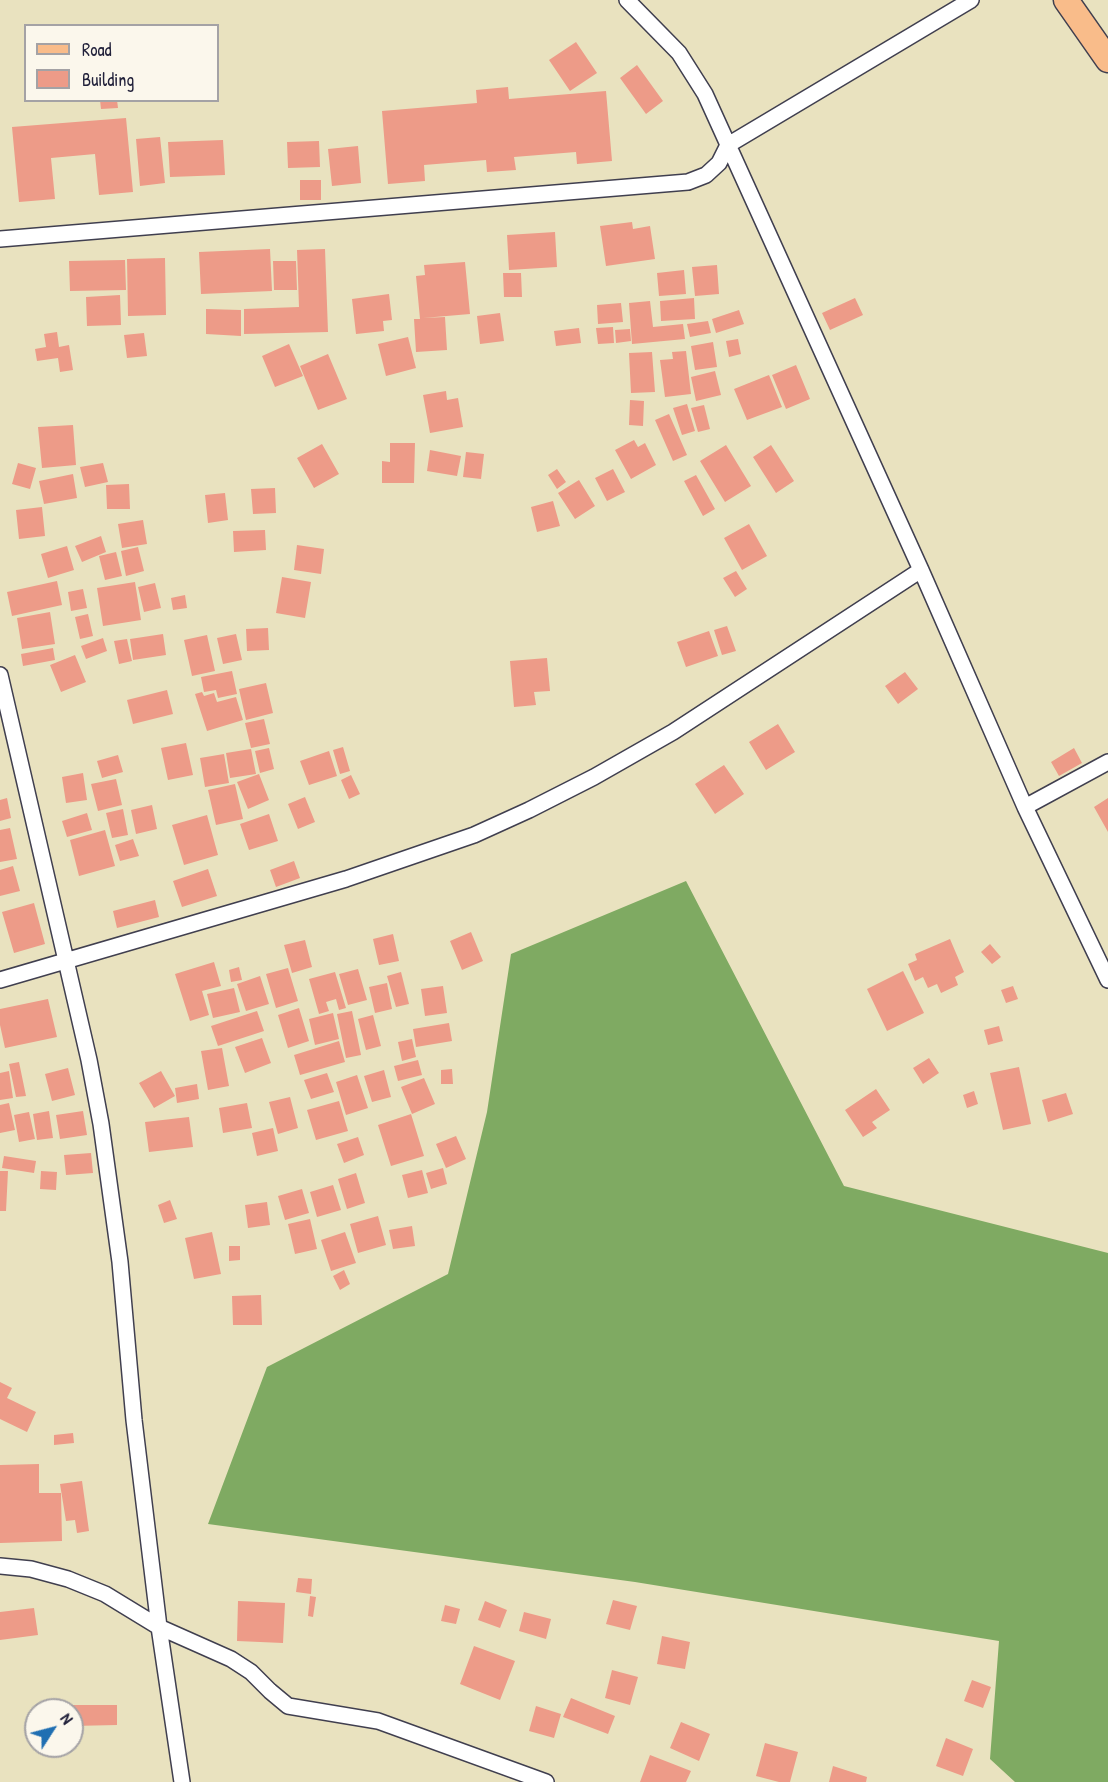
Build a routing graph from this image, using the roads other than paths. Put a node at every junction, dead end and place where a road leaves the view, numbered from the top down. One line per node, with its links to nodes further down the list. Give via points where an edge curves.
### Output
1 (627, 0): 5 (street, via 692,71)
2 (971, 0): 5 (street)
3 (1066, 0): 4 (main road)
4 (1108, 60)
5 (729, 145): 6 (street, via 719,163 706,175 688,182); 7 (street)
6 (0, 239)
7 (921, 570): 10 (street); 11 (street, via 673,732 518,815 474,835 346,879)
8 (0, 675): 11 (street)
9 (1108, 762): 10 (street)
10 (1025, 807): 13 (street)
11 (66, 961): 12 (street); 15 (street, via 101,1124 120,1262)
12 (0, 980)
13 (1108, 980)
14 (0, 1566): 15 (street, via 68,1579 105,1594)
15 (159, 1627): 16 (street); 17 (street, via 231,1659 288,1706 378,1721)
16 (182, 1782)
17 (546, 1782)

